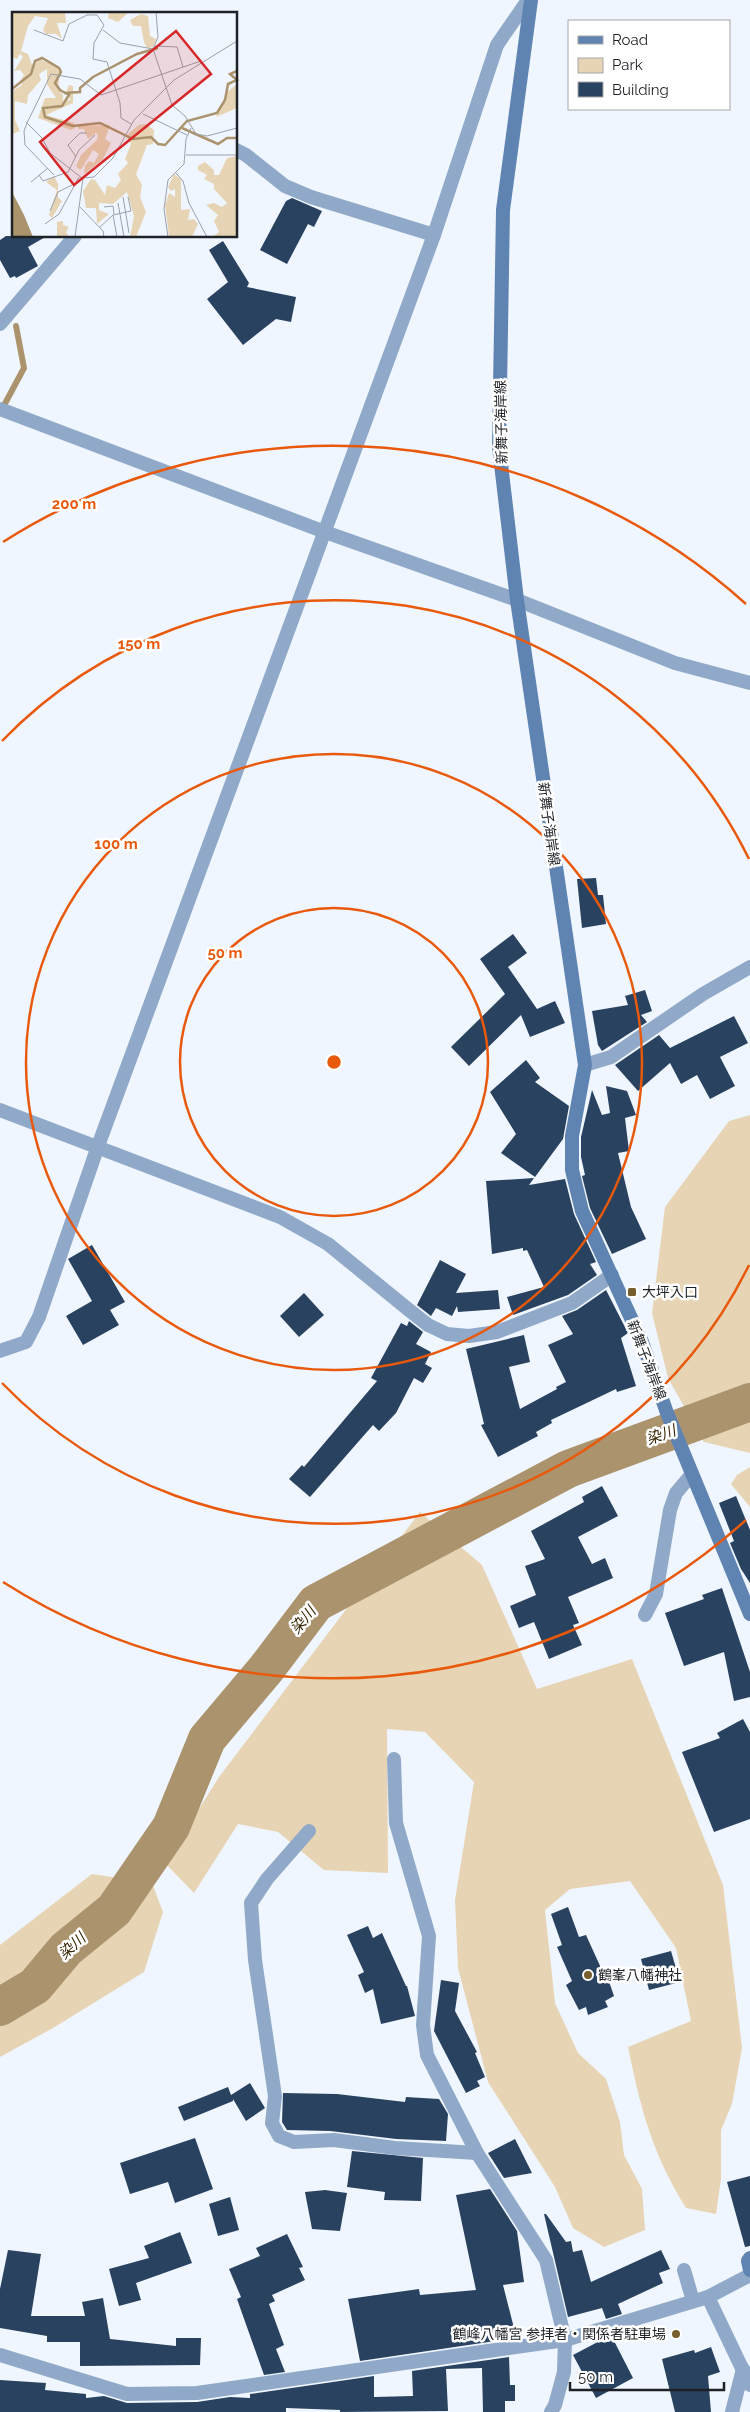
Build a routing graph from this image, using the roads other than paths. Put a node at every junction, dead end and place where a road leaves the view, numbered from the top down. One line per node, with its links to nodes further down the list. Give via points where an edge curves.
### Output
1 (530, 0): 3 (street, via 497,45); 8 (main road, 新舞子海岸線, via 503,210 499,447)
2 (238, 151): 3 (street, via 285,186 311,198)
3 (434, 235): 7 (street)
4 (73, 238): 5 (street)
5 (0, 324)
6 (0, 410): 7 (street)
7 (325, 532): 8 (street); 13 (street)
8 (517, 600): 9 (street, via 675,663); 11 (main road, 新舞子海岸線)
9 (750, 683)
10 (750, 966): 11 (street, via 611,1057)
11 (585, 1065): 14 (main road, 新舞子海岸線, via 572,1136 572,1170 582,1211)
12 (0, 1110): 13 (street)
13 (98, 1146): 14 (street, via 280,1217 328,1244 428,1325 447,1334 469,1336 497,1332 572,1304); 15 (street, via 39,1317 26,1342)
14 (612, 1276): 16 (main road, 新舞子海岸線, via 642,1342)
15 (0, 1351)
16 (692, 1474): 17 (main road, 新舞子海岸線); 18 (street, via 676,1493 673,1502 656,1594)
17 (750, 1614)
18 (645, 1615)
19 (394, 1759): 21 (street, via 396,1823 429,1936 423,2025 426,2055)
20 (309, 1831): 21 (street, via 267,1879 251,1903 254,1960 275,2096 272,2123 279,2136 294,2142 334,2140)
21 (477, 2153): 28 (street, via 546,2260)
22 (750, 2258): 24 (main road)
23 (684, 2270): 27 (street)
24 (750, 2270)
25 (750, 2275): 26 (street)
26 (708, 2297): 27 (street); 30 (street)
27 (693, 2301): 28 (street)
28 (565, 2340): 29 (street, via 197,2393 127,2394); 32 (street, via 564,2372 556,2405)
29 (0, 2355)
30 (743, 2369): 31 (street); 33 (street)
31 (750, 2385)
32 (551, 2412)
33 (732, 2412)

